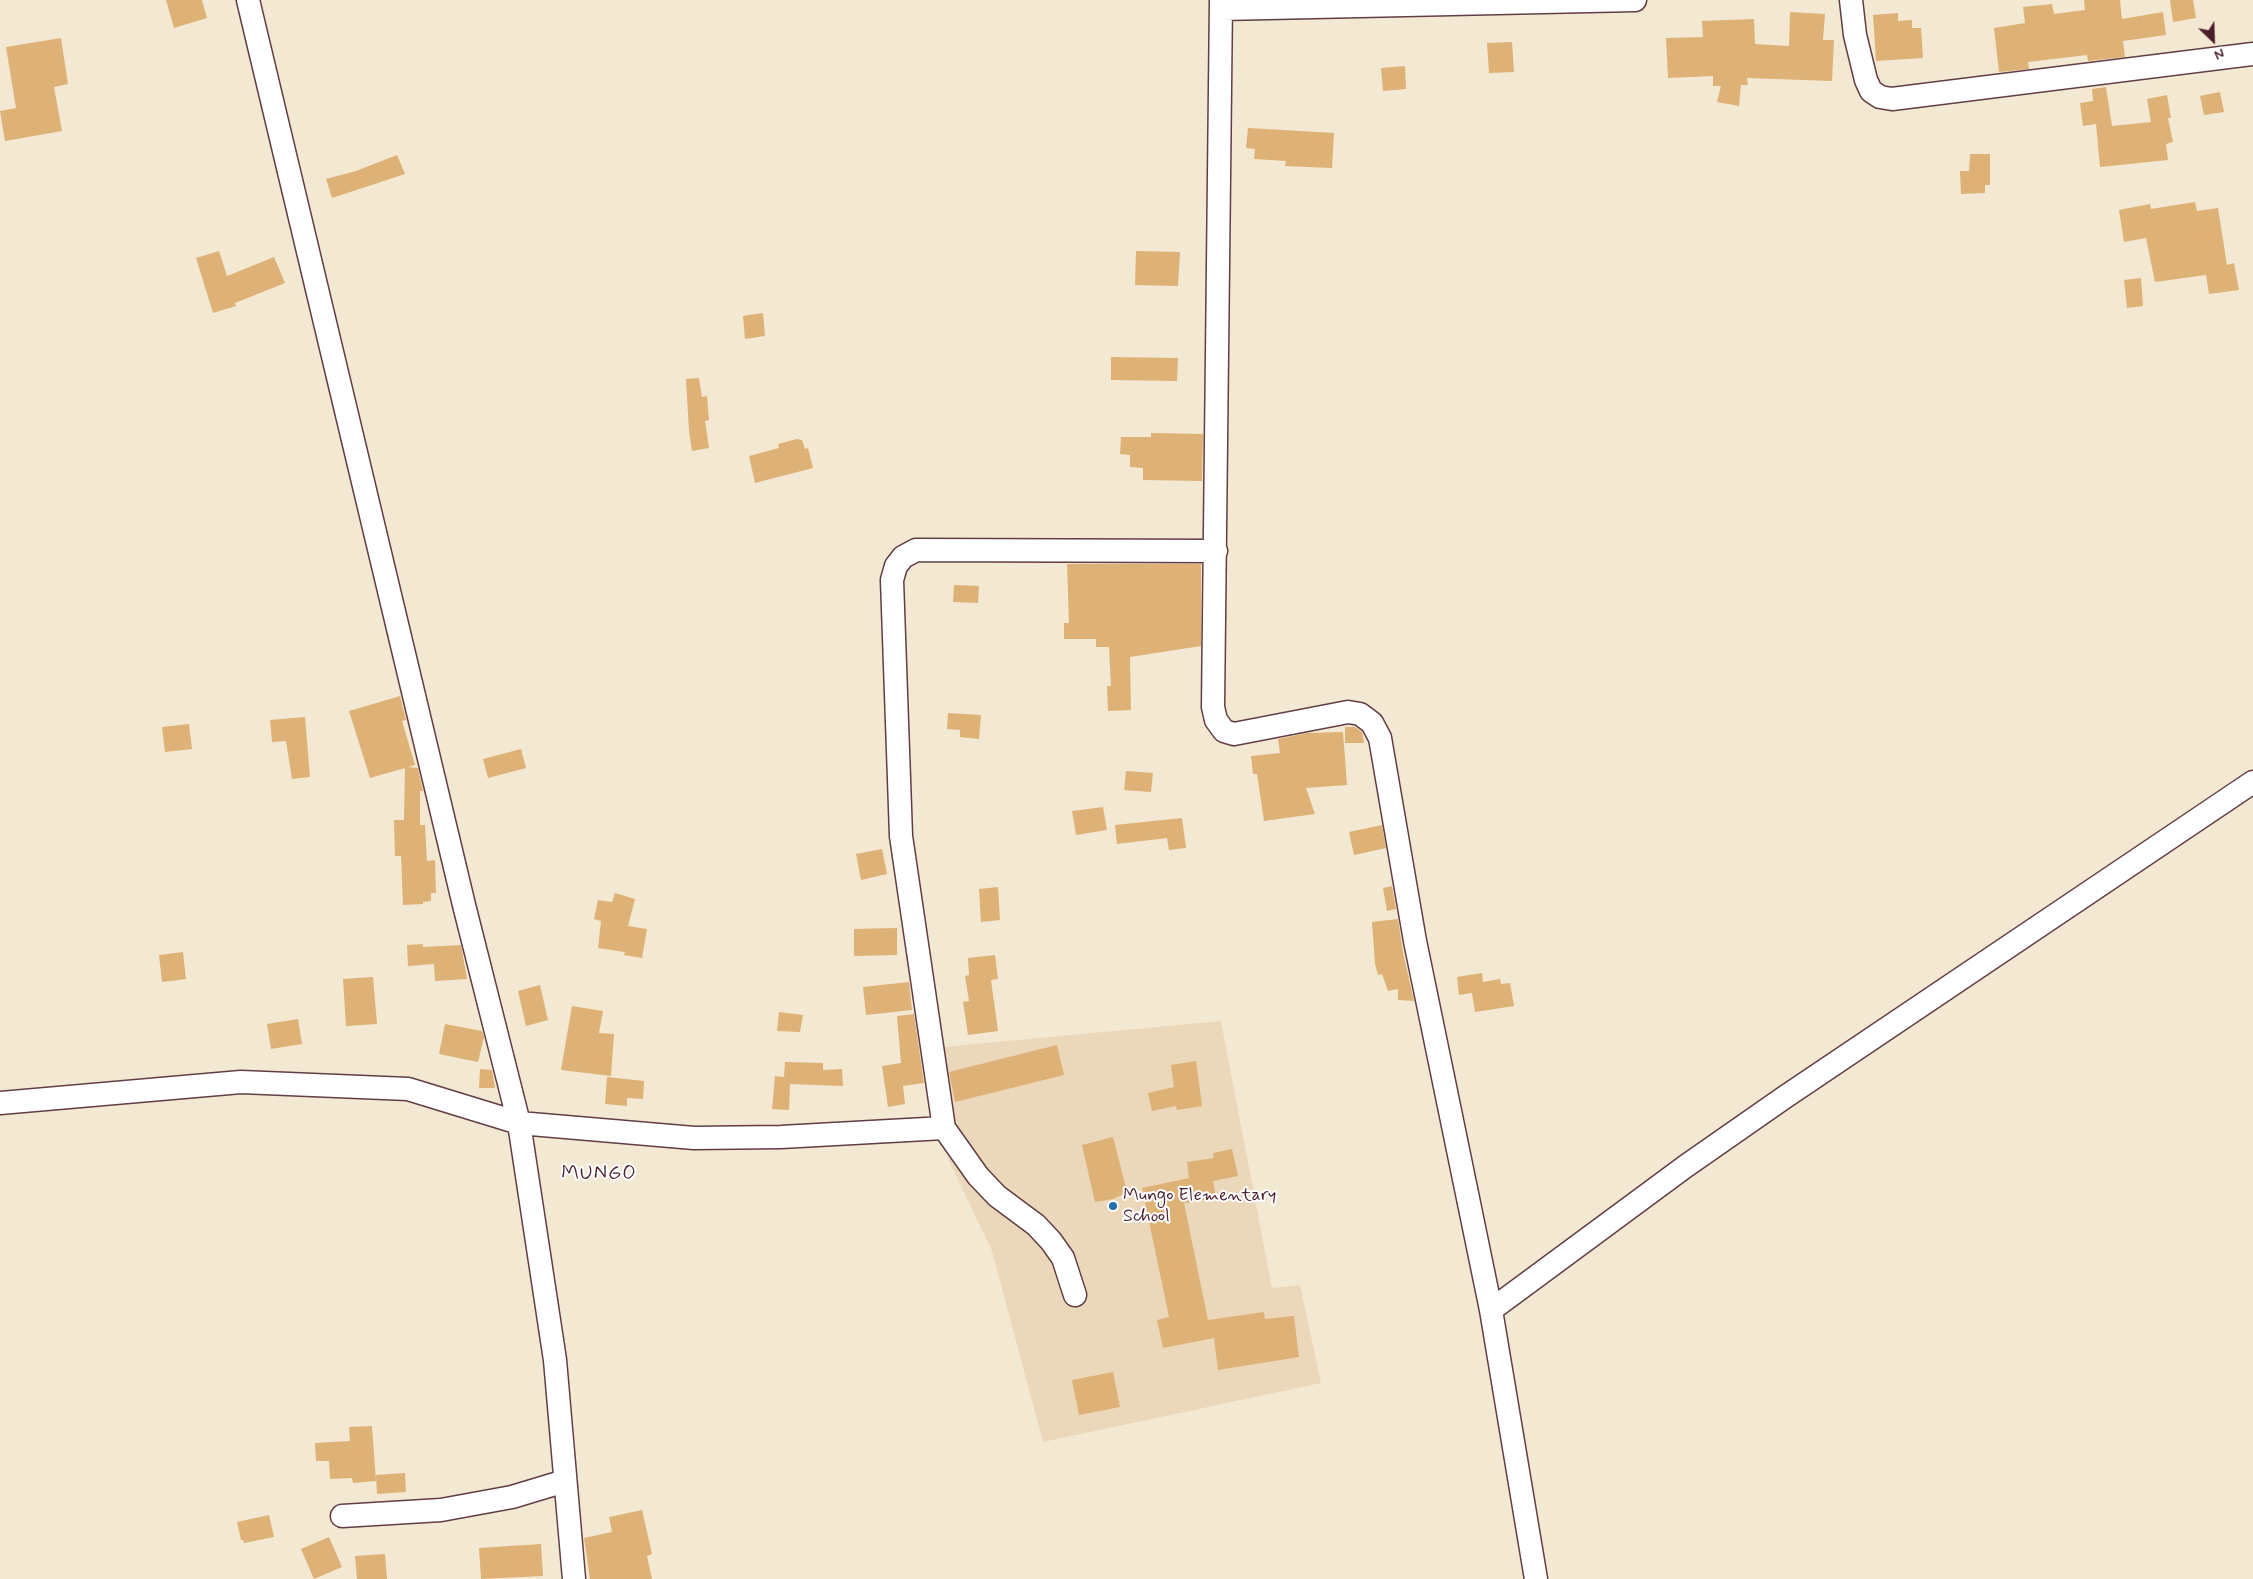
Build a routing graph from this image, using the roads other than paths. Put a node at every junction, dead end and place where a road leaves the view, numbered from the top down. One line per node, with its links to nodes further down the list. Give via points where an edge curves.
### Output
1 (248, 0): 9 (street)
2 (1635, 0): 4 (street)
3 (1851, 0): 5 (street, via 1866,80 1871,91 1880,98)
4 (1221, 4): 6 (street)
5 (2253, 54)
6 (1216, 551): 10 (street, via 916,550 903,557 896,566 892,580 900,836); 12 (street, via 1213,708 1224,731 1234,734 1348,712 1360,714 1372,723 1380,738 1416,941)
7 (2253, 782): 12 (street, via 1785,1097)
8 (0, 1103): 9 (street, via 241,1082 408,1089)
9 (519, 1123): 10 (street, via 694,1138); 13 (street, via 555,1360)
10 (944, 1128): 11 (street, via 978,1176 997,1196 1051,1240 1063,1258)
11 (1075, 1295)
12 (1491, 1310): 16 (street)
13 (565, 1481): 14 (street, via 512,1497 441,1510); 15 (street)
14 (342, 1516)
15 (574, 1579)
16 (1536, 1579)

